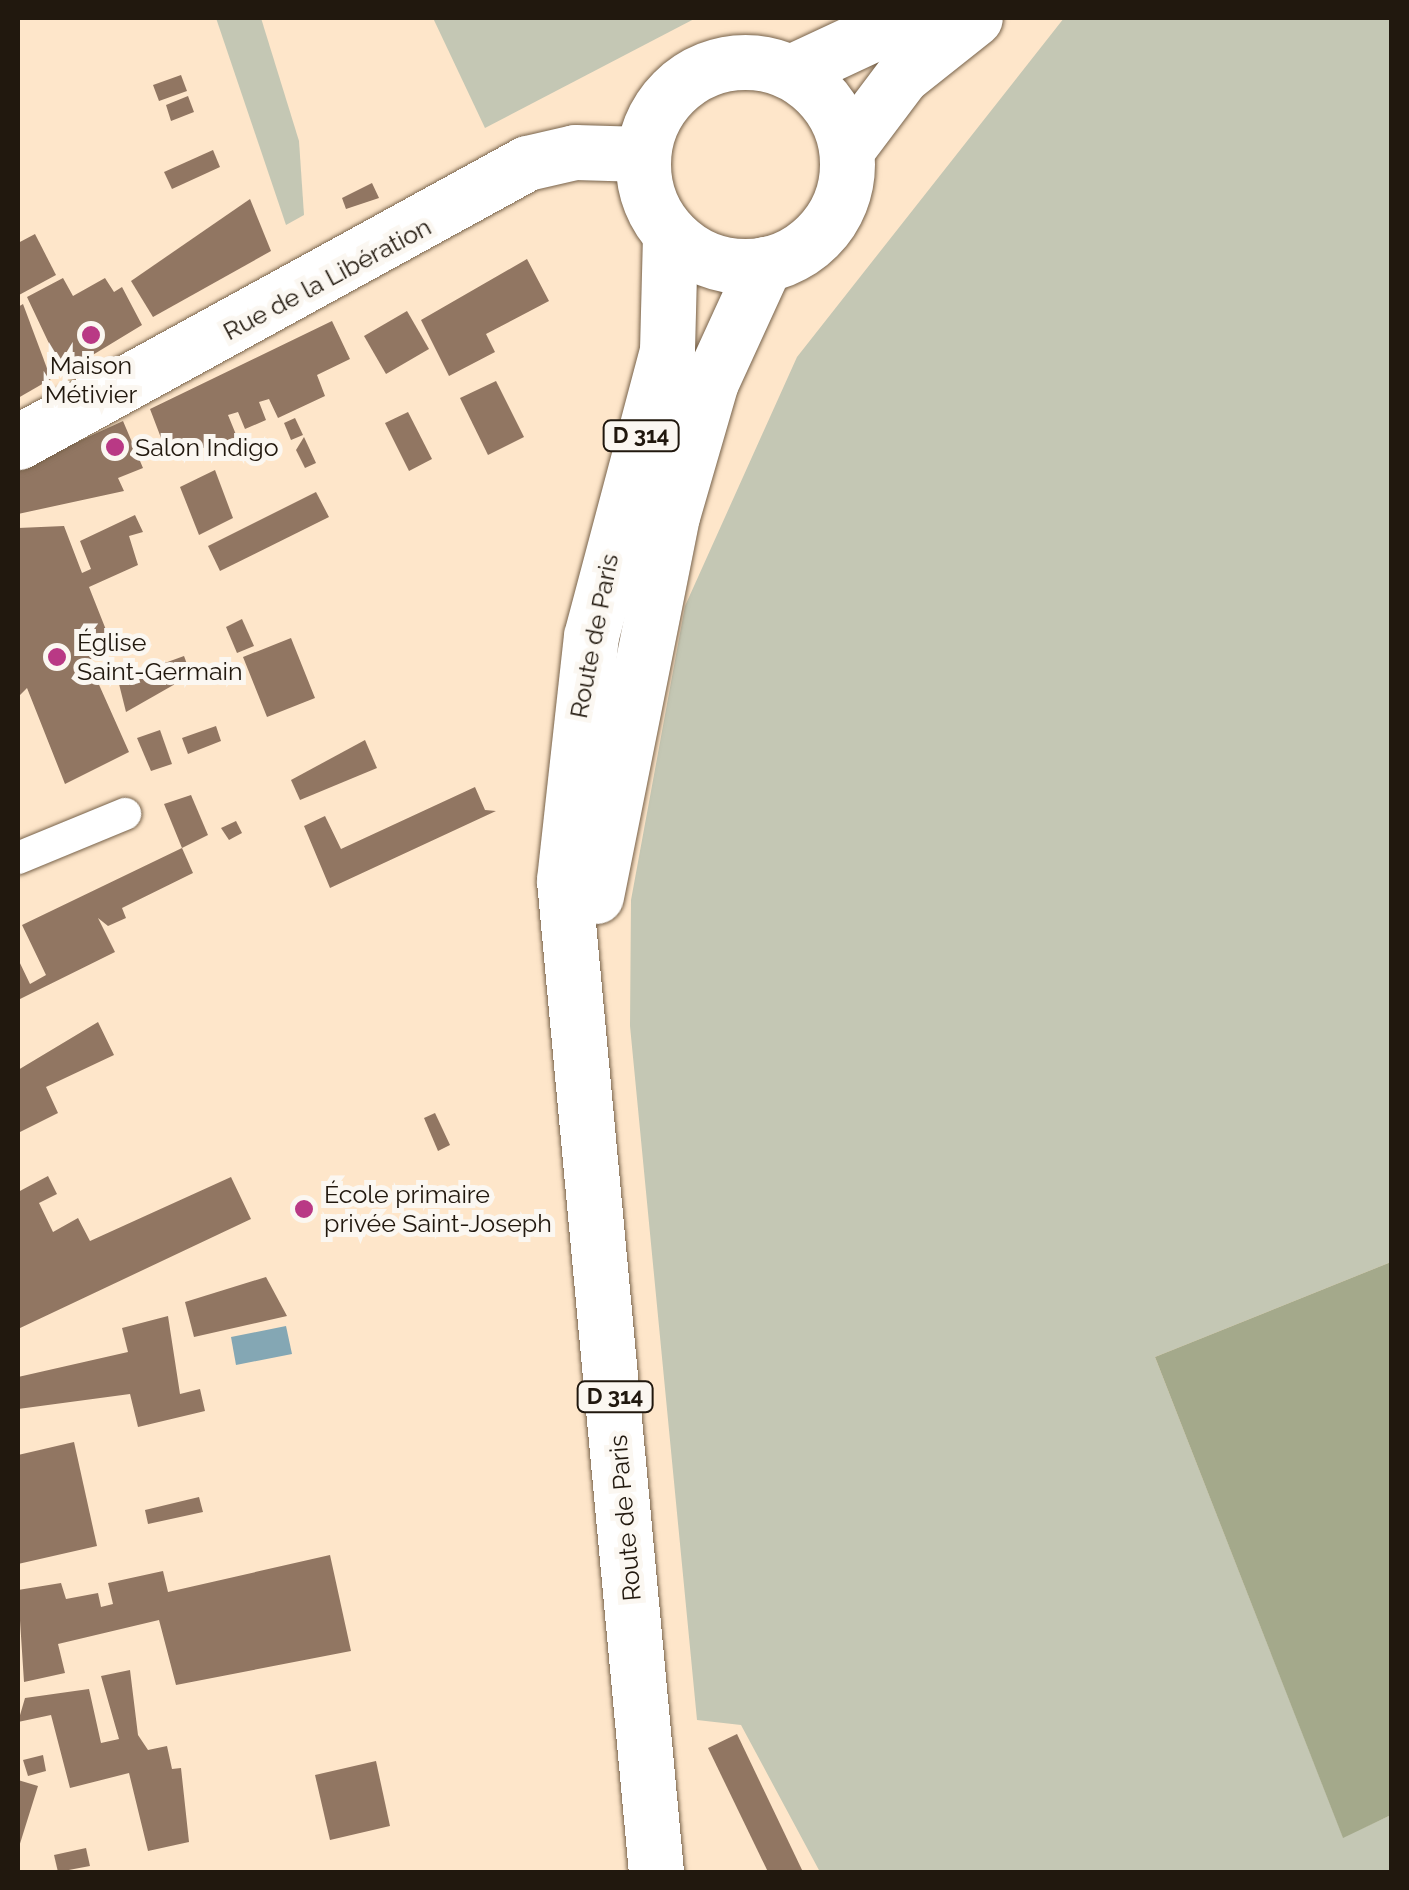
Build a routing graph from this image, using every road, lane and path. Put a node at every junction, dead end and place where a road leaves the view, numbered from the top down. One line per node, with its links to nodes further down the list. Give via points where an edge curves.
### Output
1 (907, 18): 3 (main road)
2 (975, 18): 4 (main road, via 902,76)
3 (790, 72): 4 (main road, via 818,91); 5 (main road, via 726,64 696,75 670,95)
4 (847, 149): 7 (main road, via 835,214 814,241)
5 (643, 154): 6 (main road, via 649,196); 8 (main road, Rue de la Libération, via 575,152 527,163)
6 (670, 234): 7 (main road, via 718,264); 11 (main road, Route de Paris / D 314, via 667,350 618,521 574,740 564,880)
7 (765, 264): 11 (main road, Route de Paris / D 314, via 711,382 672,516 614,773)
8 (18, 442)
9 (125, 814): 10 (street)
10 (18, 858)
11 (582, 1044): 12 (main road, Route de Paris / D 314)
12 (656, 1872)

